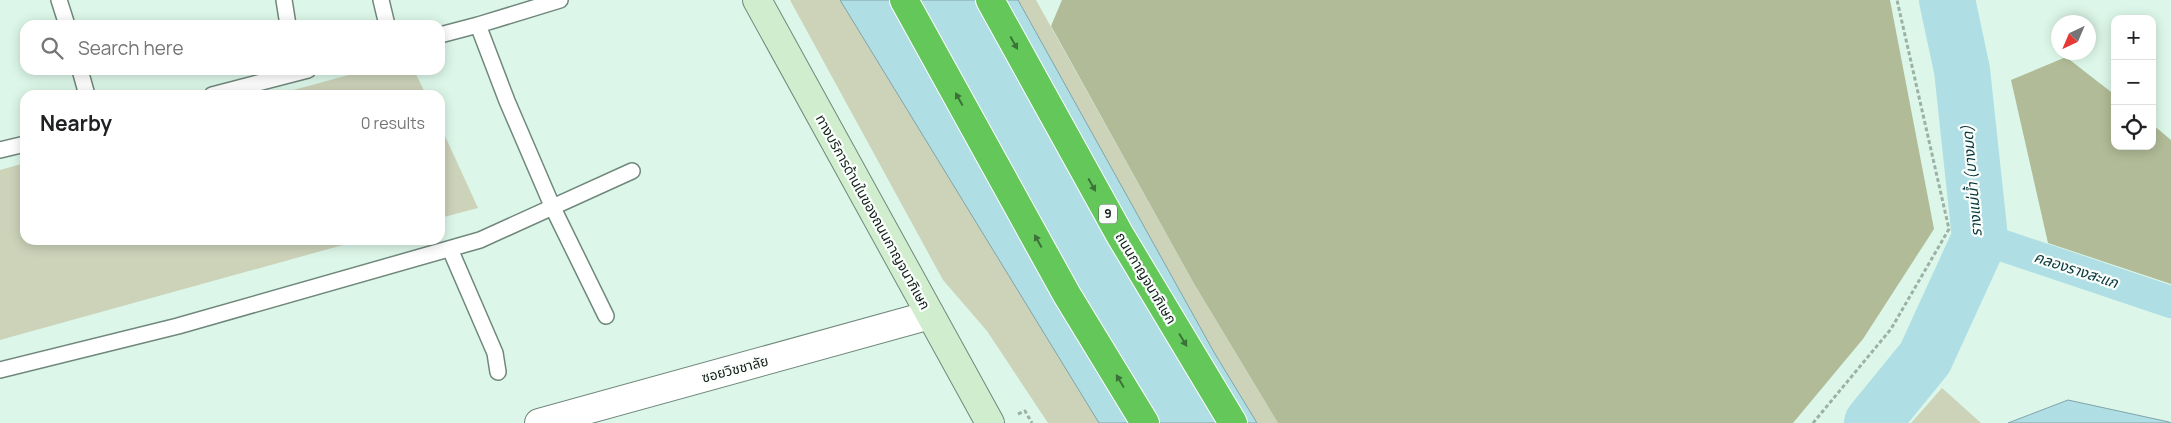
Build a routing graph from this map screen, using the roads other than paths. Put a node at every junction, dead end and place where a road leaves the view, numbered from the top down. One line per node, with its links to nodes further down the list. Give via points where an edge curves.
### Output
1 (59, 0): 8 (lane)
2 (284, 0): 9 (lane)
3 (381, 0): 10 (lane)
4 (560, 0): 11 (lane)
5 (757, 0): 23 (main road, ทางบริการด้านในของถนนกาญจนาภิเษก)
6 (904, 0): 28 (highway, one-way to 6, via 1068,295)
7 (990, 0): 29 (highway, ถนนกาญจนาภิเษก / 9, one-way to 29, via 1120,235)
8 (65, 20)
9 (287, 20)
10 (386, 20)
11 (478, 26): 12 (lane); 20 (lane)
12 (445, 34)
13 (82, 75): 15 (lane)
14 (285, 75): 16 (lane)
15 (86, 90)
16 (230, 90)
17 (20, 145): 18 (lane)
18 (0, 150)
19 (632, 170): 20 (lane)
20 (554, 208): 21 (lane, via 480,240); 22 (lane)
21 (450, 248): 24 (lane, via 178,326); 25 (lane, via 495,353)
22 (606, 316)
23 (930, 316): 26 (street, ซอยวิชชาลัย); 27 (main road, ทางบริการด้านในของถนนกาญจนาภิเษก)
24 (0, 370)
25 (498, 372)
26 (538, 423)
27 (990, 423)
28 (1145, 423)
29 (1233, 423)

